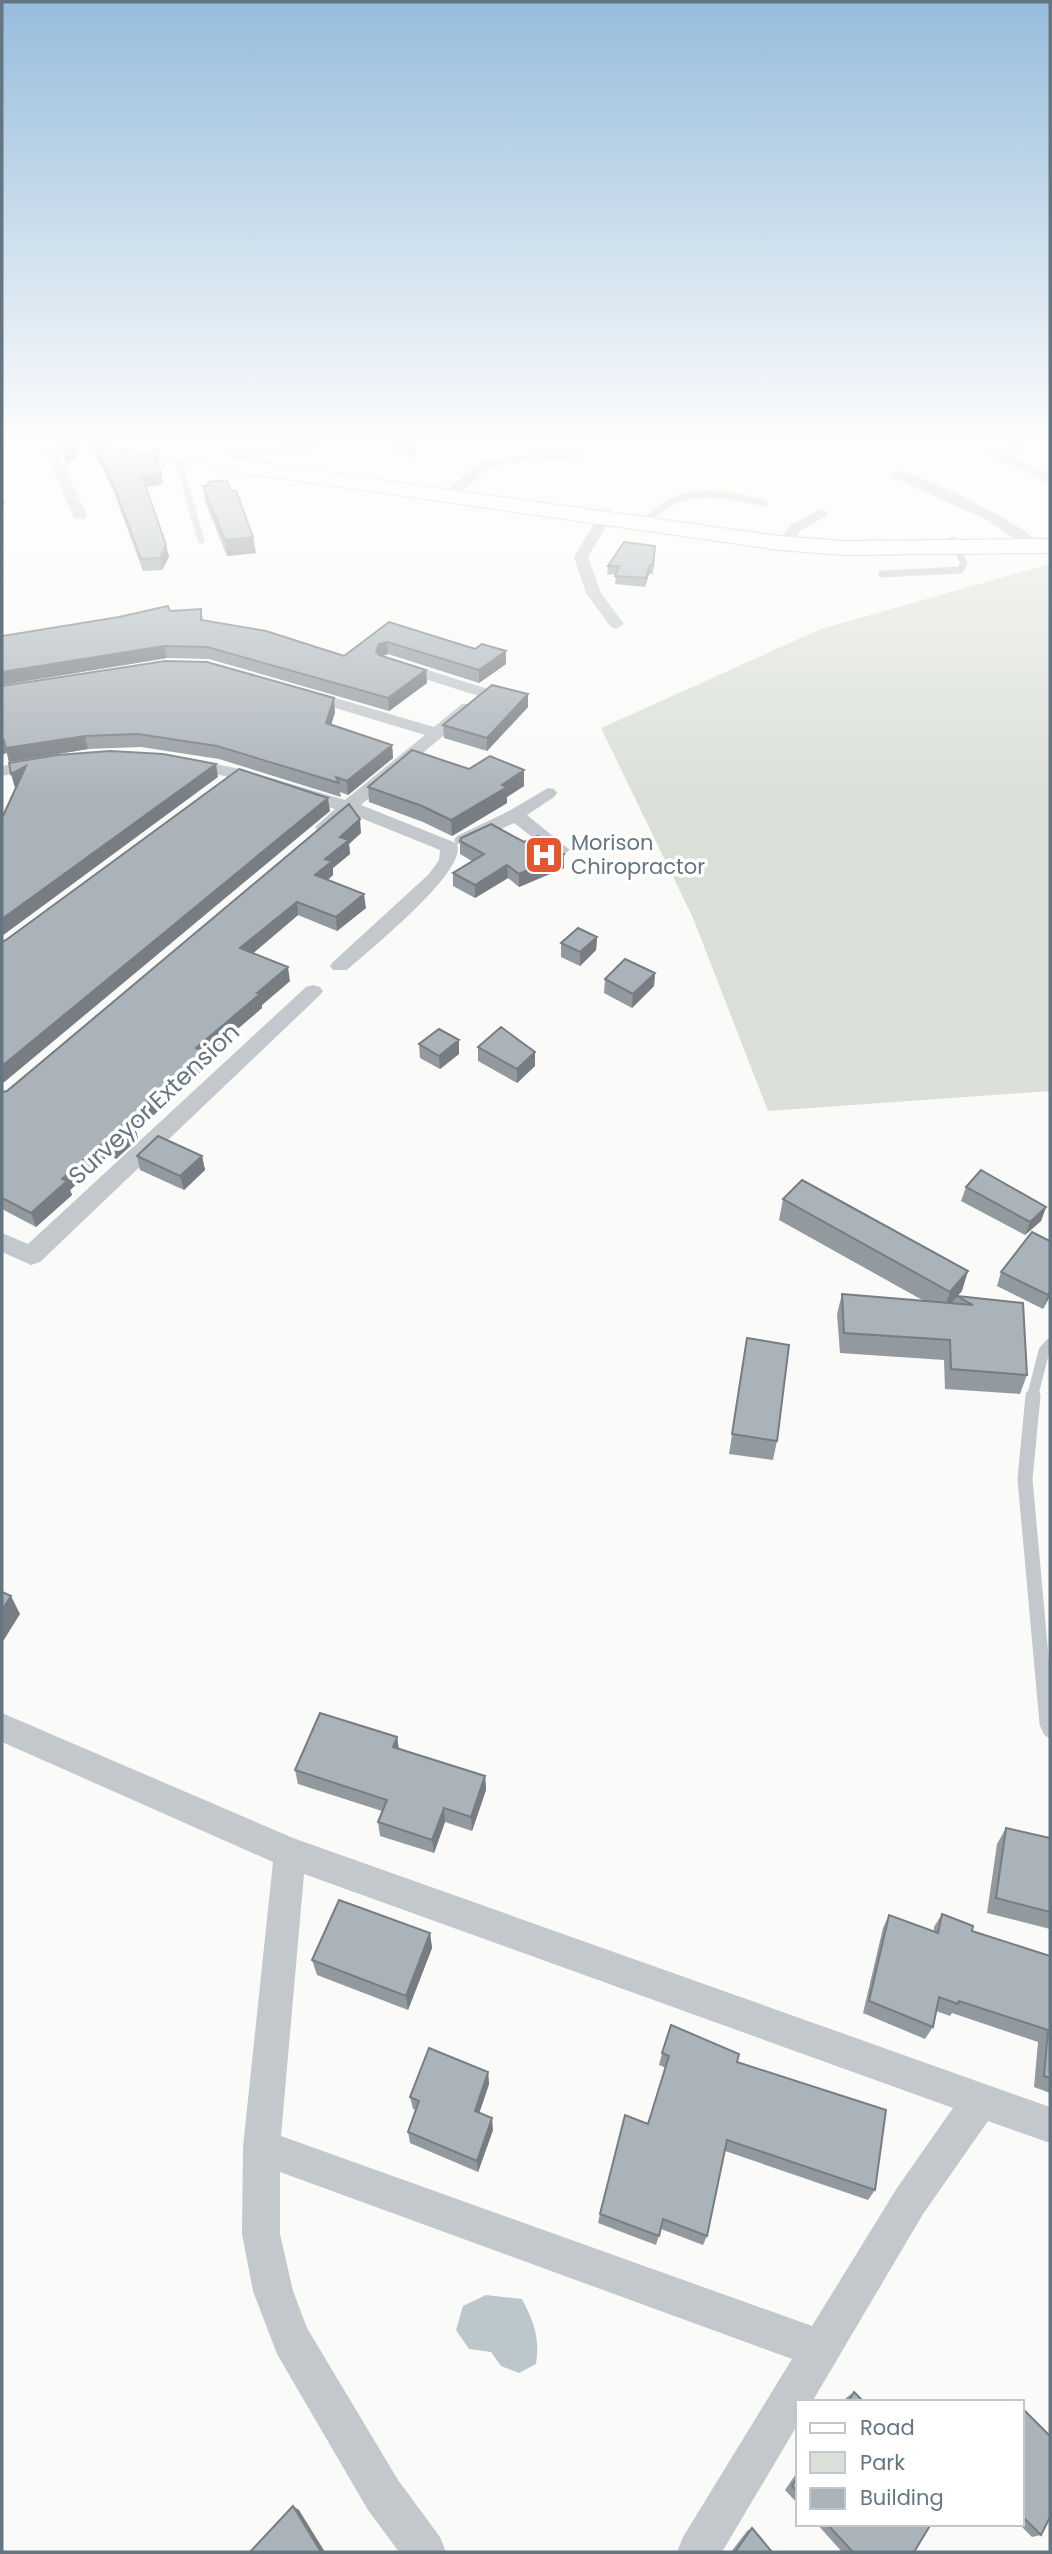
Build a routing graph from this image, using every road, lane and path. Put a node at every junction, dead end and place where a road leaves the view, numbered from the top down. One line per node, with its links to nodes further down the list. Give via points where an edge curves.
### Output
1 (582, 563): 4 (street, via 599,604)
2 (964, 563): 3 (lane, via 960,569 940,573)
3 (882, 575)
4 (616, 624)
5 (387, 662): 7 (street, via 485,693)
6 (282, 688): 7 (street)
7 (438, 733): 14 (street)
8 (170, 758): 11 (street)
9 (54, 760): 10 (street)
10 (2, 771)
11 (238, 774): 12 (street); 14 (street)
12 (215, 791)
13 (548, 793): 15 (street)
14 (349, 807): 16 (street); 17 (street)
15 (515, 815): 17 (street); 18 (street)
16 (307, 842)
17 (450, 847): 19 (street, via 436,878)
18 (561, 850)
19 (340, 966)
20 (313, 991): 21 (street, Surveyor Extension, via 31,1256)
21 (2, 1242)
22 (1050, 1344): 24 (lane, via 1044,1350 1030,1406 1025,1479)
23 (2, 1727): 25 (street)
24 (1050, 1730)
25 (290, 1853): 26 (street); 28 (street)
26 (979, 2101): 27 (street); 29 (street, via 910,2201)
27 (1050, 2125)
28 (261, 2147): 29 (street); 30 (street, via 261,2234 273,2291 291,2340 383,2494)
29 (822, 2350): 31 (street)
30 (425, 2552)
31 (698, 2552)

